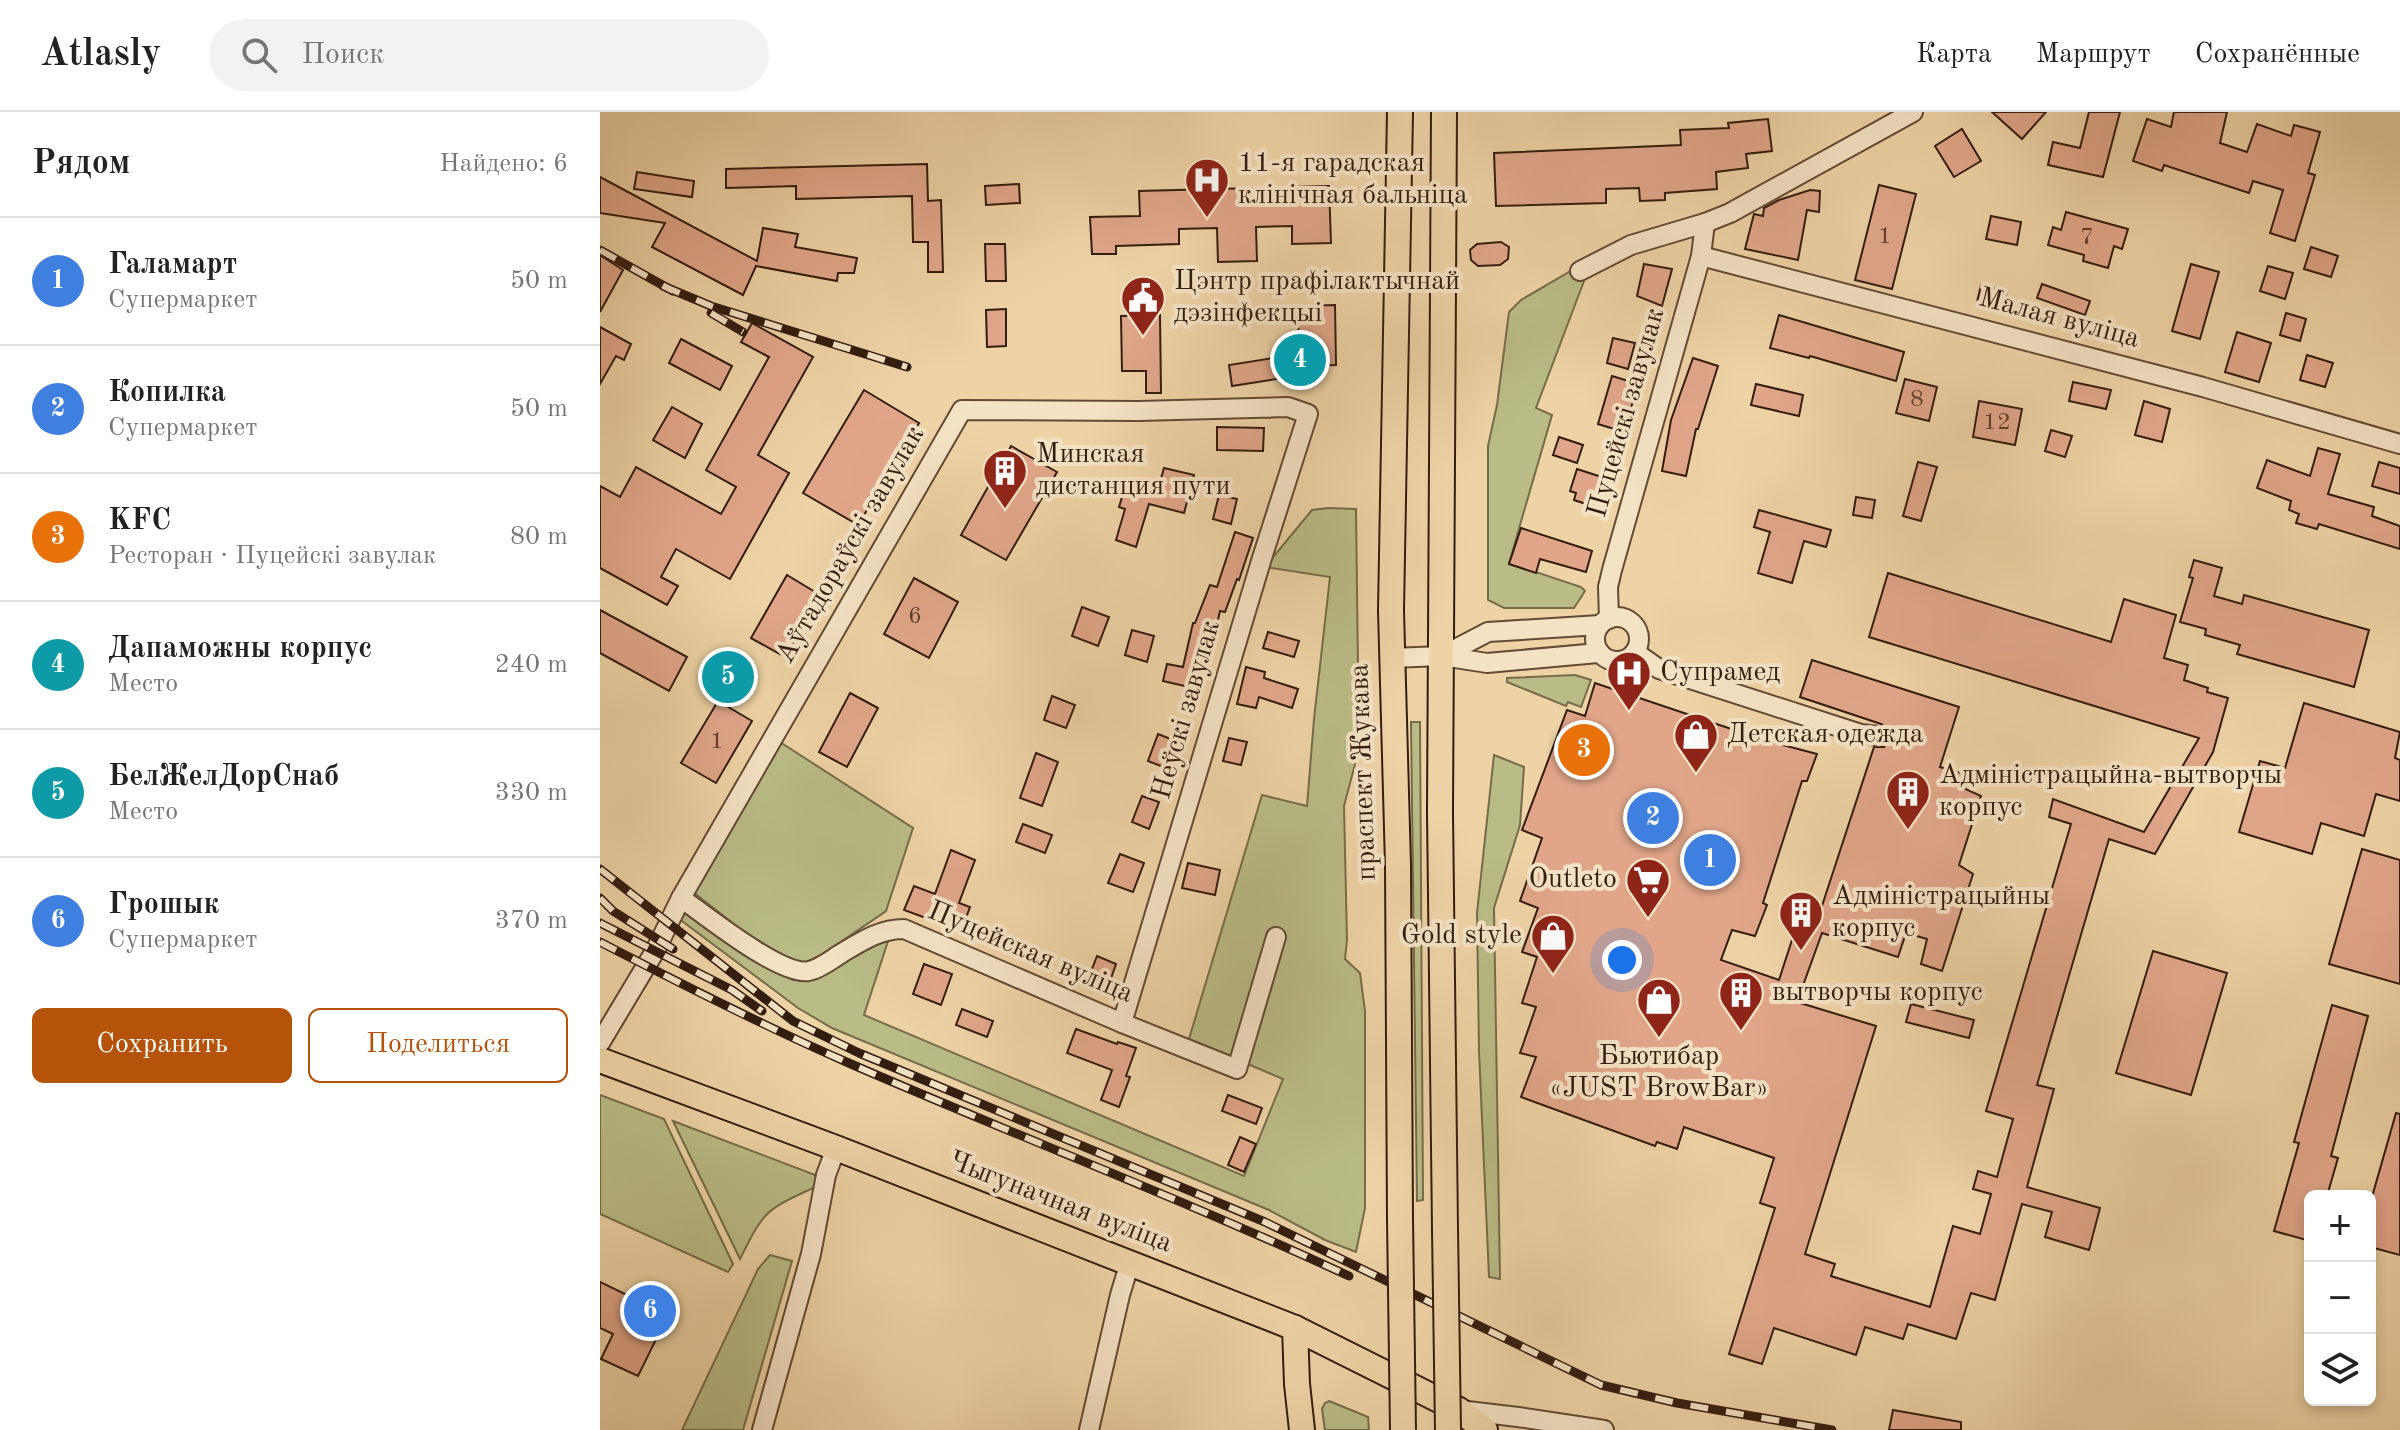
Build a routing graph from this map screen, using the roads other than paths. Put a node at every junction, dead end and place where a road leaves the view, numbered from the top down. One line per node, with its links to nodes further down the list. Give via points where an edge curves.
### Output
1 (1400, 112): 13 (main road, праспект Жукава)
2 (1444, 112): 12 (main road)
3 (1913, 112): 4 (street)
4 (1705, 223): 5 (street, Пуцейскі завулак); 6 (street, via 1631,245)
5 (1701, 256): 8 (street, Малая вуліца); 9 (street, Пуцейскі завулак, via 1612,570)
6 (1580, 271)
7 (1308, 414): 15 (street, Аўтадораўскі завулак, via 1288,407 962,410); 17 (street, Неўскі завулак)
8 (2400, 444)
9 (1604, 622): 10 (street, via 1620,617 1634,626 1639,636); 11 (street, via 1595,639); 12 (street, via 1488,632)
10 (1635, 652): 11 (street, via 1620,661); 14 (street, via 1659,669)
11 (1598, 653): 12 (street, via 1487,663)
12 (1442, 656): 13 (street); 23 (main road, bridge, via 1445,1229)
13 (1391, 658): 27 (main road, праспект Жукава, bridge)
14 (1879, 736)
15 (681, 898): 17 (street, Пуцейская вуліца, via 793,971 810,971 875,934 904,929); 18 (street, Аўтадораўскі завулак)
16 (1276, 937): 17 (street, Пуцейская вуліца, via 1237,1069)
17 (1122, 1023)
18 (600, 1043)
19 (600, 1060): 20 (main road, Чыгуначная вуліца)
20 (836, 1148): 21 (main road, Чыгуначная вуліца); 24 (street)
21 (1130, 1262): 22 (main road, Чыгуначная вуліца); 25 (street)
22 (1295, 1328): 23 (main road, Чыгуначная вуліца); 26 (main road)
23 (1454, 1420): 28 (main road, Чыгуначная вуліца); 29 (street, via 1545,1420)
24 (762, 1430)
25 (1089, 1430)
26 (1302, 1430)
27 (1403, 1430)
28 (1485, 1430)
29 (1604, 1430)

